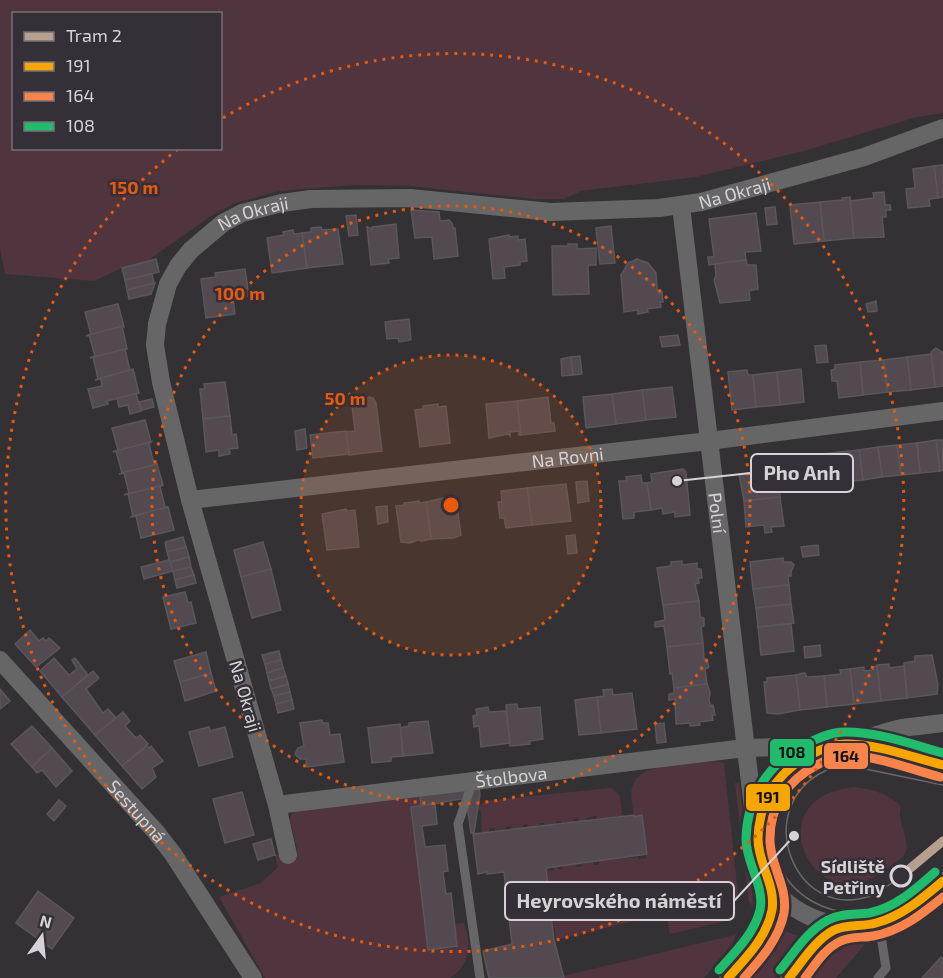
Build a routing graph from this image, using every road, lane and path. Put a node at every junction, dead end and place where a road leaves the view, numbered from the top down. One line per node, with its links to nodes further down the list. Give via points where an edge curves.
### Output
1 (943, 128): 2 (street, Na Okraji, via 864,157)
2 (681, 206): 4 (street, Polní); 5 (street, Na Okraji, via 551,212 410,198 311,199 259,208 223,223 178,266 168,284 157,324 155,345 161,382)
3 (943, 411): 4 (street, Na Rovni)
4 (709, 441): 5 (street, Na Rovni); 9 (street, Polní)
5 (190, 500): 12 (street, Na Okraji)
6 (0, 660): 19 (street, Sestupná, via 156,832)
7 (943, 723): 8 (street, via 901,728)
8 (837, 745): 9 (street, Štolbova); 10 (street); 13 (street, via 798,760 776,782 762,811)
9 (745, 748): 11 (street, Štolbova); 13 (street, Polní)
10 (943, 765)
11 (473, 781): 12 (street, Štolbova); 20 (lane, via 458,824)
12 (277, 805): 14 (street, Na Okraji)
13 (757, 841): 16 (street, Polní)
14 (288, 855)
15 (943, 881): 17 (street, via 910,908)
16 (771, 886): 18 (street, via 801,912); 21 (street, via 773,903 767,928)
17 (879, 923): 18 (street); 23 (lane, via 886,969)
18 (845, 926): 22 (street, via 824,937)
19 (253, 978)
20 (480, 978)
21 (728, 978)
22 (789, 978)
23 (878, 978)

